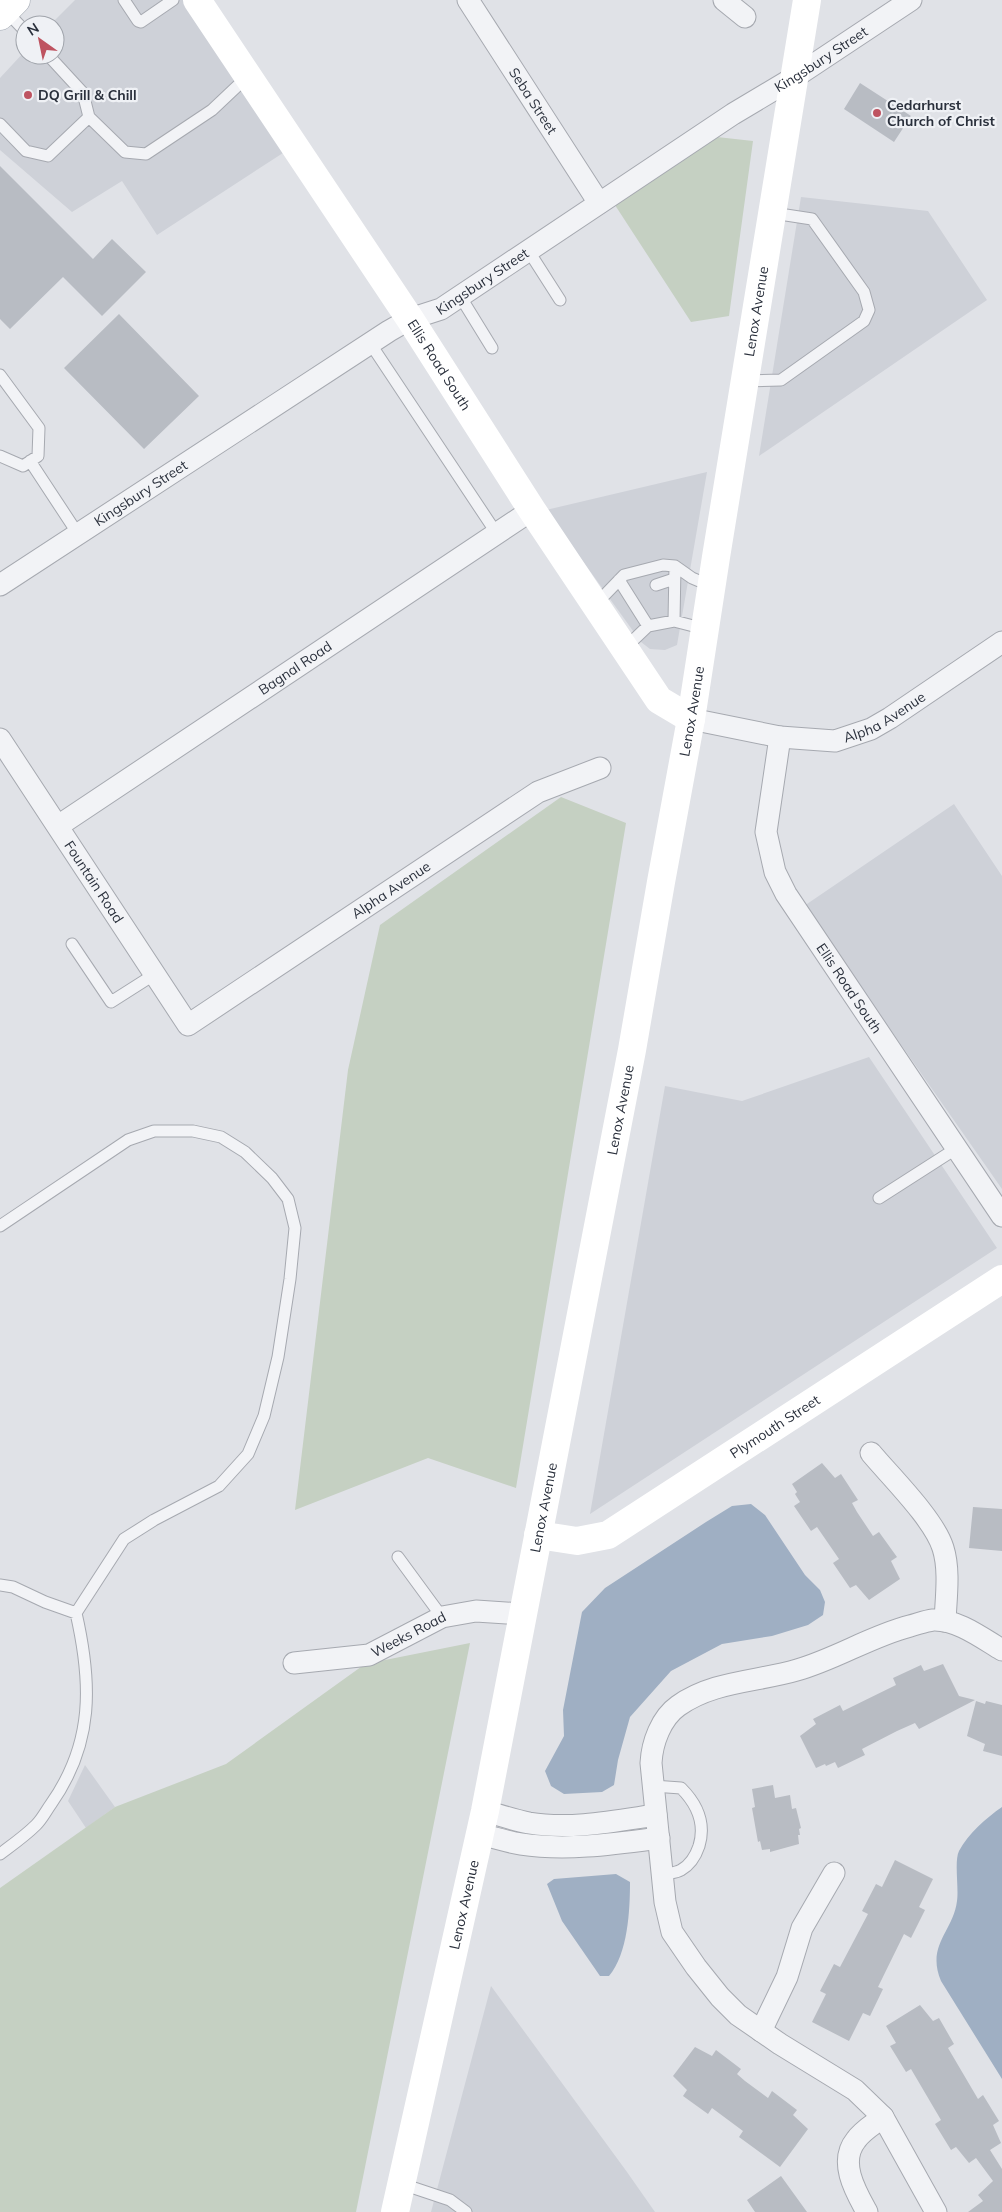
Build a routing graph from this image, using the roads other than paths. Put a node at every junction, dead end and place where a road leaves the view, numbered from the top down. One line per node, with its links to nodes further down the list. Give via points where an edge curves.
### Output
1 (124, 0): 2 (lane, via 141,22)
2 (173, 0)
3 (197, 0): 12 (main road, Ellis Road South)
4 (468, 0): 16 (street, Seba Street)
5 (724, 0): 9 (street)
6 (807, 0): 13 (main road, Lenox Avenue)
7 (911, 0): 13 (street, Kingsbury Street)
8 (7, 9): 10 (lane)
9 (745, 17)
10 (15, 19)
11 (57, 65): 14 (lane, via 83,94)
12 (248, 76): 14 (lane, via 212,110 146,154 125,152); 21 (main road, Ellis Road South)
13 (795, 77): 16 (street, Kingsbury Street); 17 (main road, Lenox Avenue)
14 (89, 117): 15 (lane, via 48,156 26,151)
15 (0, 124)
16 (598, 202): 18 (street, Kingsbury Street)
17 (773, 213): 25 (main road, Lenox Avenue); 25 (lane, via 812,219 864,292 869,310 864,321 781,380)
18 (528, 250): 19 (street, Kingsbury Street); 20 (lane)
19 (460, 296): 21 (street, Kingsbury Street, via 441,309); 23 (lane)
20 (560, 300)
21 (410, 318): 22 (street, Kingsbury Street); 28 (main road, Ellis Road South)
22 (370, 343): 29 (street, Kingsbury Street); 30 (lane)
23 (492, 348)
24 (0, 375): 27 (lane, via 39,428 38,456)
25 (746, 381): 36 (main road, Lenox Avenue)
26 (0, 456): 27 (lane, via 23,466)
27 (30, 462): 29 (lane)
28 (532, 510): 30 (street, Bagnal Road); 37 (main road, Ellis Road South)
29 (78, 534): 34 (street, Kingsbury Street)
30 (497, 534): 47 (street, Bagnal Road)
31 (675, 566): 32 (lane); 33 (lane, via 663,565 624,575); 36 (lane)
32 (674, 579): 35 (lane); 38 (lane)
33 (619, 580): 37 (lane); 39 (lane, via 639,602)
34 (0, 585)
35 (656, 585)
36 (711, 586): 40 (main road, Lenox Avenue)
37 (596, 604): 41 (main road, Ellis Road South)
38 (674, 621): 39 (lane); 40 (lane)
39 (648, 626): 41 (lane)
40 (705, 629): 43 (main road, Lenox Avenue)
41 (625, 648): 43 (main road, Ellis Road South, via 659,700)
42 (999, 650): 44 (street, Alpha Avenue, via 871,728 835,741)
43 (692, 719): 44 (street, Alpha Avenue); 57 (main road, Lenox Avenue)
44 (780, 737): 51 (street, Ellis Road South, via 766,832 775,872 786,894)
45 (0, 739): 47 (street, Fountain Road)
46 (600, 768): 50 (street, Alpha Avenue, via 538,792)
47 (58, 826): 49 (street, Fountain Road)
48 (72, 944): 49 (lane, via 111,1002)
49 (155, 974): 50 (street, Fountain Road)
50 (188, 1025)
51 (957, 1148): 52 (lane); 53 (street, Ellis Road South)
52 (879, 1198)
53 (1002, 1216)
54 (0, 1226): 60 (lane, via 128,1140 154,1131 193,1131 221,1137 245,1152 288,1199 295,1228 278,1357 264,1416 248,1454 219,1486 124,1539)
55 (1002, 1279): 57 (main road, Plymouth Street, via 608,1535 577,1541)
56 (871, 1453): 63 (street, via 926,1517 943,1548)
57 (538, 1535): 61 (main road, Lenox Avenue)
58 (398, 1557): 62 (lane)
59 (0, 1585): 60 (lane, via 13,1587)
60 (76, 1613): 70 (lane, via 85,1651 87,1704 82,1742 64,1786 36,1825)
61 (523, 1614): 62 (street, Weeks Road, via 476,1610); 68 (main road, Lenox Avenue)
62 (442, 1617): 65 (street, Weeks Road, via 369,1655)
63 (945, 1621): 64 (street); 66 (street, via 931,1620 892,1631 796,1670 697,1693 675,1708 659,1729 652,1754)
64 (1002, 1650)
65 (294, 1663)
66 (653, 1786): 67 (street); 72 (lane, via 680,1788 692,1799 700,1814 703,1834 696,1856 681,1870)
67 (656, 1815): 68 (street, via 557,1826); 69 (street)
68 (482, 1822): 69 (street, via 520,1844 603,1846); 75 (main road, Lenox Avenue)
69 (659, 1838): 72 (street)
70 (0, 1854)
71 (834, 1873): 73 (street, via 802,1928 787,1977)
72 (662, 1875): 73 (street, via 664,1902 672,1932 720,1997 738,2015)
73 (761, 2030): 74 (street, via 855,2090)
74 (883, 2117): 78 (street, via 856,2140 850,2151 851,2180); 79 (street)
75 (402, 2184): 76 (main road, Lenox Avenue); 77 (lane, via 450,2200)
76 (395, 2212)
77 (466, 2212)
78 (867, 2212)
79 (936, 2212)

